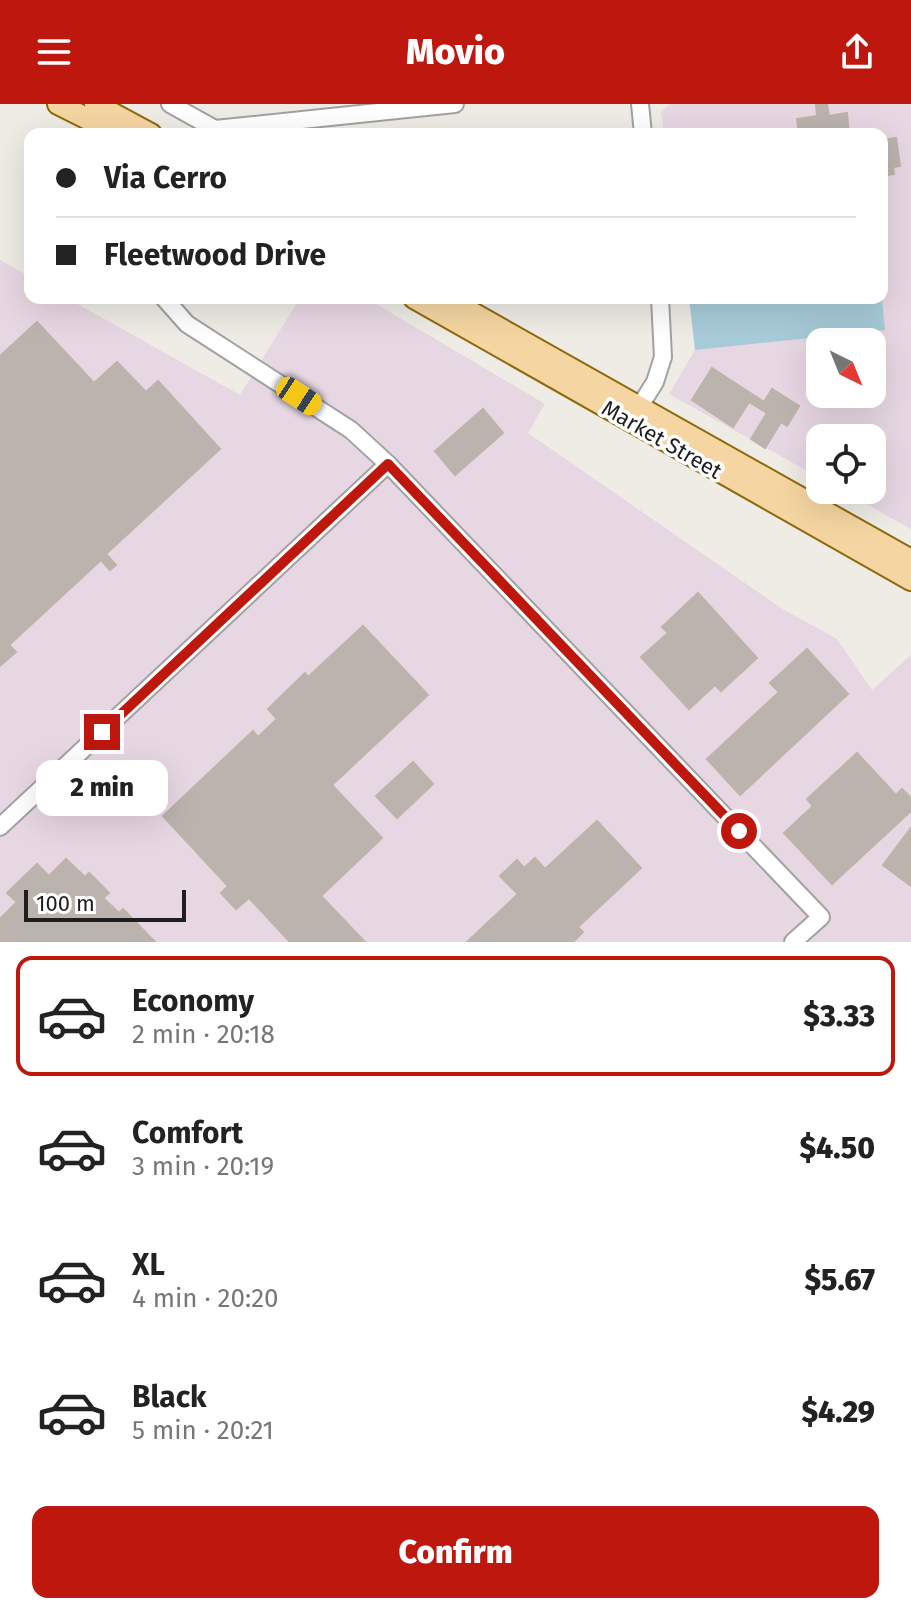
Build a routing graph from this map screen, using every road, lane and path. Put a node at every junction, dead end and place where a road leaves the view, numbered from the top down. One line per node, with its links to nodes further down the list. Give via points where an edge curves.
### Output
1 (58, 104): 6 (main road)
2 (95, 104): 7 (main road)
3 (170, 104): 8 (street)
4 (455, 104): 9 (street)
5 (640, 104): 10 (street)
6 (106, 128)
7 (140, 128)
8 (203, 128)
9 (244, 128)
10 (642, 128)
11 (169, 304): 16 (street, via 187,324 351,430)
12 (425, 304): 15 (main road, Market Street)
13 (456, 304): 15 (main road, Market Street)
14 (660, 304): 15 (street, via 663,357)
15 (635, 414): 17 (main road, Market Street); 18 (main road, Market Street)
16 (388, 464): 19 (street); 20 (street, via 821,917)
17 (911, 560)
18 (911, 580)
19 (0, 827)
20 (793, 942)

